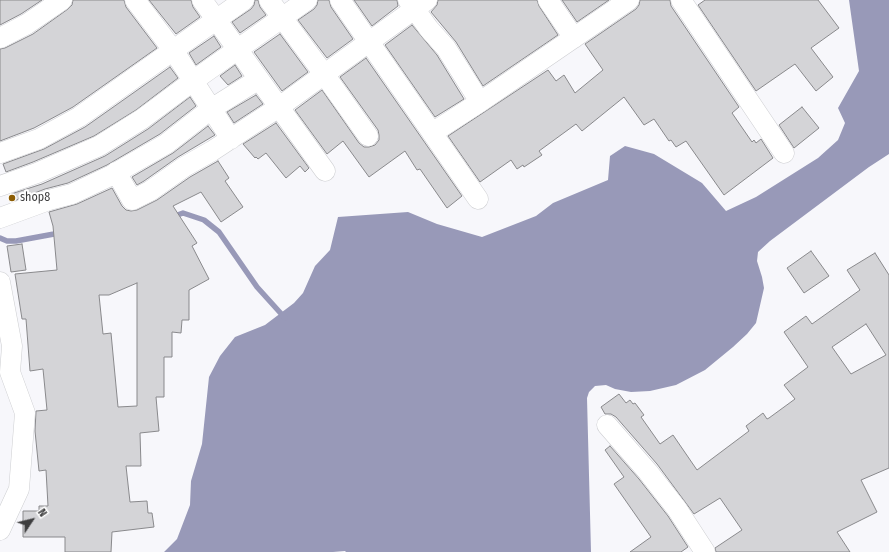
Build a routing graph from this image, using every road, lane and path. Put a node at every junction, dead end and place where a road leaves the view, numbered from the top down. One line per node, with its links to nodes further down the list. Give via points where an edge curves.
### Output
1 (62, 0): 14 (street, via 27,24)
2 (135, 0): 18 (street)
3 (202, 0): 13 (street)
4 (244, 0): 13 (street)
5 (269, 0): 12 (street)
6 (307, 0): 12 (street)
7 (340, 0): 16 (street)
8 (548, 0): 15 (street)
9 (681, 0): 29 (street)
10 (625, 1): 15 (street)
11 (416, 3): 16 (street); 22 (street, via 429,29 446,48)
12 (282, 18): 17 (street); 19 (street)
13 (216, 19): 17 (street); 18 (street)
14 (0, 38)
15 (574, 38): 22 (street)
16 (369, 41): 19 (street); 25 (street)
17 (238, 49): 20 (street); 21 (street)
18 (173, 50): 21 (street); 28 (street, via 79,117 39,139)
19 (324, 74): 23 (street); 26 (street)
20 (259, 79): 23 (street); 24 (street)
21 (193, 81): 24 (street); 32 (street, via 142,119 99,146)
22 (480, 102): 25 (street)
23 (279, 107): 27 (street); 30 (street)
24 (211, 109): 27 (street); 31 (street, via 166,144)
25 (432, 133): 33 (street)
26 (368, 136)
27 (230, 139): 31 (street, via 132,200)
28 (0, 153)
29 (784, 153)
30 (325, 171)
31 (116, 172): 34 (street, via 72,194)
32 (0, 186)
33 (478, 199)
34 (0, 218)
35 (0, 282): 37 (street, via 12,346 10,372 25,413 19,490)
36 (607, 425): 38 (street, via 677,509)
37 (0, 530)
38 (705, 552)

